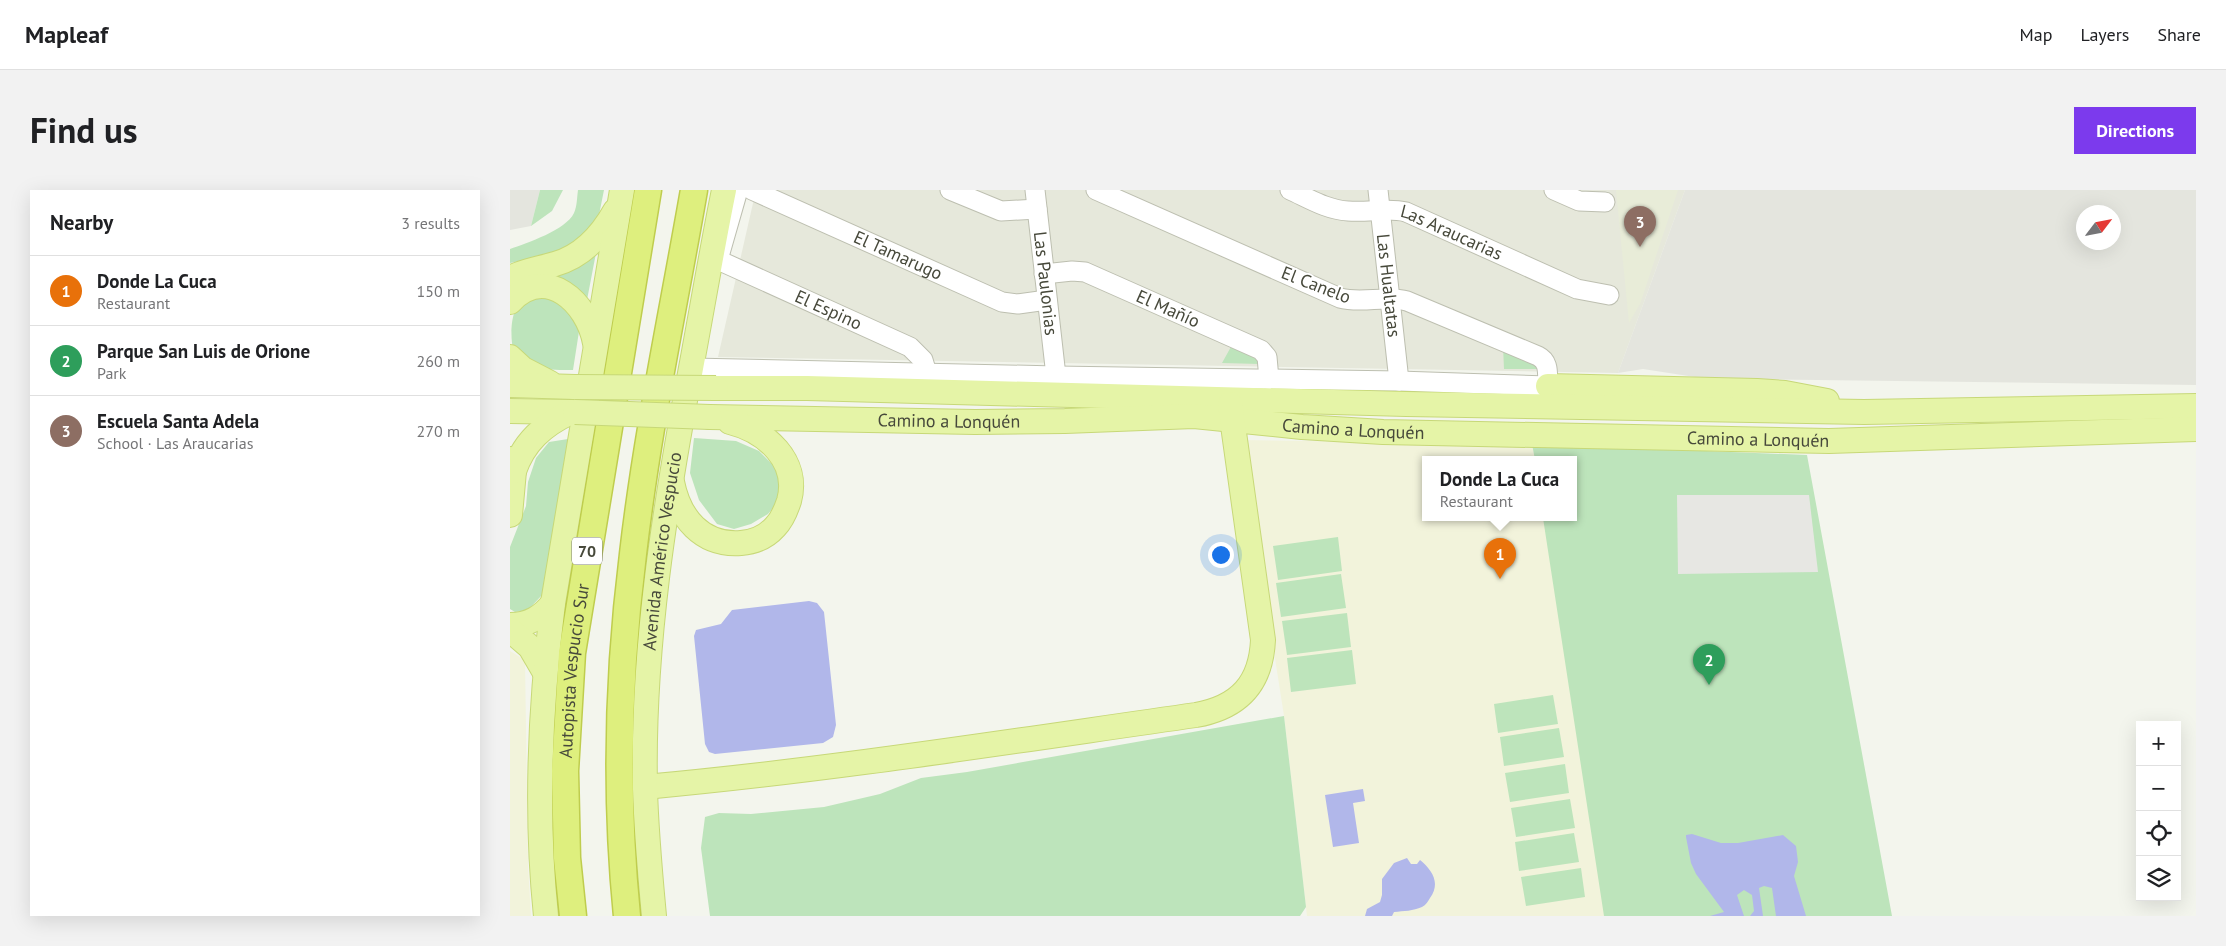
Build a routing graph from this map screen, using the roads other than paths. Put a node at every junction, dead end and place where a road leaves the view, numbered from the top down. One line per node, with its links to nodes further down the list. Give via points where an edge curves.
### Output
1 (648, 190): 51 (highway, Autopista Vespucio Sur / 70, via 572,652 565,781)
2 (694, 190): 52 (highway, via 645,468 627,605 620,757)
3 (724, 190): 21 (main road, Avenida Américo Vespucio)
4 (738, 190): 17 (street)
5 (752, 190): 23 (street, El Tamarugo, via 1002,302 1018,304)
6 (950, 190): 15 (street, via 1001,211)
7 (1035, 190): 15 (street, Las Paulonias)
8 (1096, 190): 22 (street, El Canelo, via 1340,298 1359,302)
9 (1290, 190): 16 (street, Las Araucarias, via 1340,210)
10 (1378, 190): 16 (street, Las Hualtatas)
11 (1554, 190): 13 (street)
12 (620, 196): 19 (main road, via 602,231 583,251 565,261); 25 (main road)
13 (1585, 196): 14 (street)
14 (1605, 202)
15 (1037, 209): 18 (street, Las Paulonias)
16 (1380, 210): 20 (street, Las Araucarias, via 1406,212 1577,289); 22 (street, Las Hualtatas)
17 (718, 260): 21 (main road); 28 (street, El Espino, via 910,347 923,360)
18 (1044, 274): 23 (street, Las Paulonias); 30 (street, El Mañío, via 1084,272 1260,350 1268,361)
19 (510, 278)
20 (1609, 294)
21 (703, 299): 27 (main road, Avenida Américo Vespucio)
22 (1390, 299): 31 (street, Las Hualtatas); 33 (street, El Canelo, via 1410,302 1541,358 1547,367)
23 (1047, 300): 29 (street, Las Paulonias)
24 (510, 302): 25 (main road, via 518,294 534,288 562,291 576,302 586,317)
25 (595, 346): 45 (main road)
26 (510, 357): 34 (main road, via 523,369)
27 (691, 368): 28 (street); 43 (main road, Avenida Américo Vespucio)
28 (927, 373): 29 (street)
29 (1056, 376): 30 (street)
30 (1269, 379): 31 (street)
31 (1399, 381): 33 (street)
32 (510, 385): 34 (main road, Camino a Lonquén)
33 (1548, 386): 39 (main road, via 1766,392 1819,399)
34 (567, 387): 36 (main road, Camino a Lonquén, bridge, via 807,388)
35 (2196, 406): 39 (main road, Camino a Lonquén)
36 (1230, 409): 39 (main road, Camino a Lonquén); 40 (main road, Camino a Lonquén, via 1194,416 1065,422); 41 (main road, Camino a Lonquén, via 1302,427 1375,432 1829,441); 49 (main road, via 1263,640 1262,661 1255,679 1227,705 1196,715 724,780)
37 (510, 411): 38 (main road, Camino a Lonquén)
38 (573, 412): 40 (main road, Camino a Lonquén, bridge); 42 (main road, via 543,428)
39 (1864, 412)
40 (711, 417): 43 (main road, via 758,434 783,457 791,486 782,518 769,533 754,541 735,544 713,540 688,521 678,503)
41 (2196, 429)
42 (512, 465): 44 (main road)
43 (672, 478): 49 (main road, Avenida Américo Vespucio, via 652,625)
44 (510, 515)
45 (553, 603): 46 (main road, via 535,620); 48 (main road)
46 (510, 625)
47 (510, 630): 48 (main road, via 530,647)
48 (544, 671): 50 (main road, via 540,769)
49 (645, 787): 53 (main road, Avenida Américo Vespucio)
50 (546, 916)
51 (572, 916)
52 (627, 916)
53 (654, 916)

